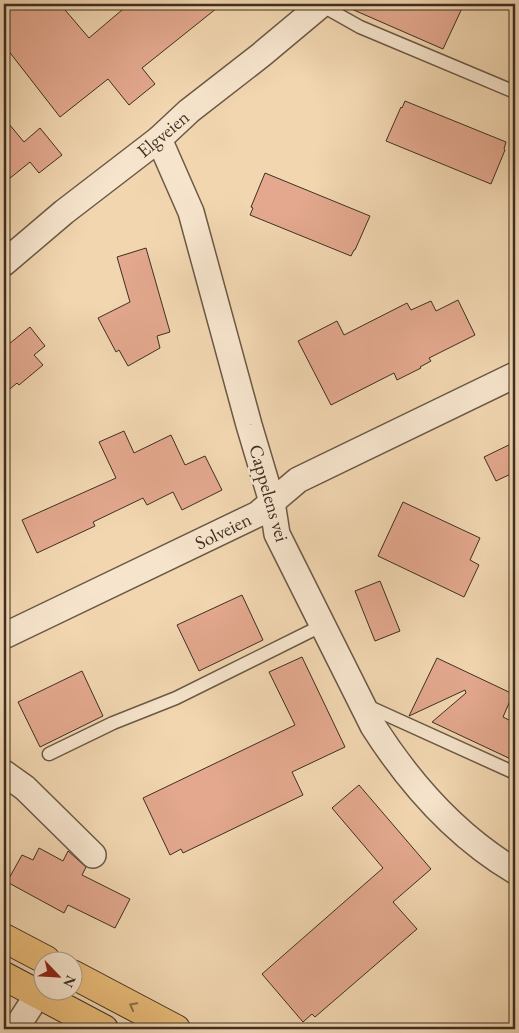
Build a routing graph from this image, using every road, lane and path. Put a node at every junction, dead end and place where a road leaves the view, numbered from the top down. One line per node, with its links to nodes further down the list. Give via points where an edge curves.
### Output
1 (322, 4): 2 (lane, via 360,27); 3 (street, Elgveien)
2 (515, 92)
3 (159, 139): 4 (street, Elgveien); 6 (street, Cappelens vei, via 191,212)
4 (4, 262)
5 (515, 375): 6 (street, Solveien, via 298,480)
6 (272, 502): 7 (street, Cappelens vei, via 277,534); 8 (street, Solveien, via 258,514)
7 (323, 624): 9 (street, Cappelens vei); 10 (lane, via 176,698)
8 (4, 636)
9 (363, 704): 12 (lane); 14 (street, Cappelens vei, via 390,751 421,791 461,832)
10 (48, 754)
11 (4, 773): 13 (street, via 25,788)
12 (515, 773)
13 (93, 855)
14 (515, 871)
15 (4, 938): 16 (main road)
16 (32, 953)
17 (4, 976): 19 (main road)
18 (82, 979): 24 (main road, one-way to 18)
19 (32, 991)
20 (34, 1000): 22 (street, via 20,1022)
21 (49, 1000): 23 (main road)
22 (11, 1029)
23 (104, 1029)
24 (176, 1029)

